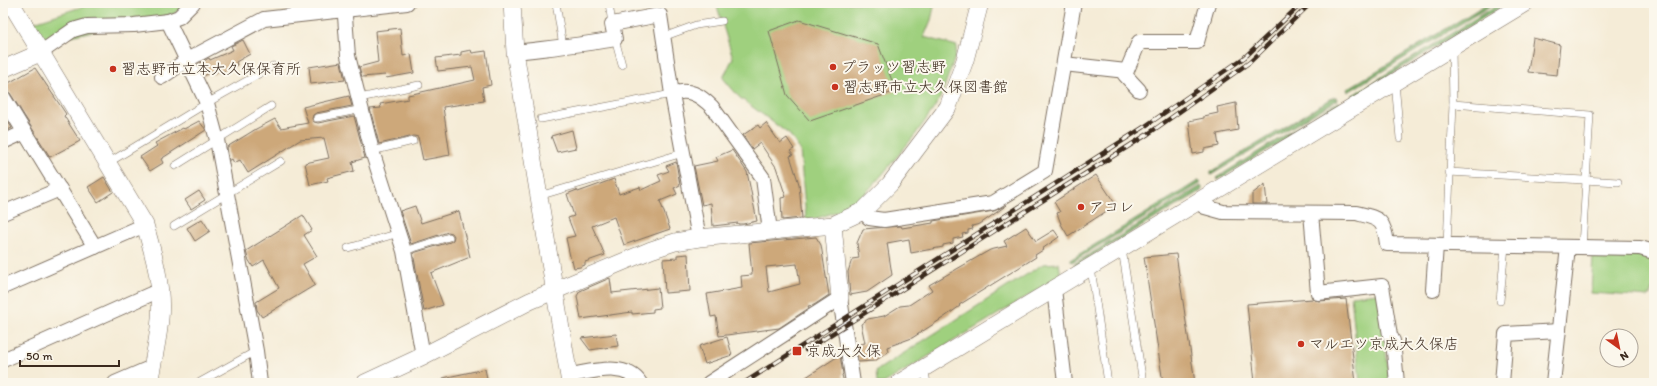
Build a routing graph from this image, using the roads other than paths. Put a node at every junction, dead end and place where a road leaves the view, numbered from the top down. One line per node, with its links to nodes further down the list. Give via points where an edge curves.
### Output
1 (11, 3): 20 (street)
2 (193, 3): 12 (street, via 179,17)
3 (407, 3): 11 (street)
4 (512, 3): 19 (street)
5 (556, 3): 17 (lane)
6 (609, 3): 14 (lane)
7 (980, 3): 56 (street, via 965,60 948,107 890,184)
8 (1074, 3): 22 (street)
9 (1208, 3): 26 (street, via 1197,42 1139,42)
10 (1525, 3): 18 (street)
11 (344, 6): 21 (street, via 264,19); 34 (street, via 348,56)
12 (168, 21): 20 (street, via 87,26 73,30); 21 (street)
13 (722, 21): 15 (lane, via 696,25)
14 (612, 24): 15 (street, via 660,15); 16 (street)
15 (663, 37): 31 (street)
16 (615, 39): 17 (street, via 581,46); 23 (lane)
17 (563, 46): 19 (street)
18 (1452, 48): 28 (street); 35 (lane)
19 (515, 52): 54 (street)
20 (40, 53): 25 (street); 47 (street)
21 (187, 60): 27 (street); 33 (street)
22 (1064, 64): 26 (street); 56 (street, via 1046,171 993,202 884,220 869,218)
23 (622, 65)
24 (273, 66): 33 (lane)
25 (3, 69)
26 (1126, 71): 30 (street, via 1125,75)
27 (162, 77)
28 (1395, 83): 40 (lane); 55 (street)
29 (419, 85): 34 (lane)
30 (1139, 90)
31 (672, 94): 38 (lane); 45 (street); 62 (street, via 680,91 691,92 706,101 760,172 765,186)
32 (3, 97): 39 (street)
33 (207, 103): 41 (street); 47 (lane)
34 (361, 104): 37 (lane); 44 (street)
35 (1453, 104): 49 (lane); 50 (lane, via 1590,115)
36 (271, 106): 41 (lane)
37 (317, 118)
38 (541, 119)
39 (25, 132): 43 (street); 52 (street)
40 (1400, 138)
41 (217, 140): 48 (lane); 53 (street)
42 (413, 141): 44 (lane)
43 (3, 142)
44 (372, 151): 63 (street)
45 (683, 153): 54 (lane); 65 (street)
46 (282, 161): 53 (lane)
47 (108, 162): 59 (street)
48 (175, 166)
49 (1449, 172): 50 (lane); 66 (lane)
50 (1587, 180): 51 (lane); 70 (lane)
51 (1618, 182)
52 (60, 188): 57 (street); 68 (street)
53 (227, 195): 61 (lane); 84 (street)
54 (540, 196): 78 (street)
55 (1198, 203): 58 (street, via 1223,212); 72 (street)
56 (863, 212): 60 (street)
57 (3, 213)
58 (1311, 213): 66 (street, via 1356,213 1376,218 1386,230 1387,244); 102 (street, via 1318,293 1382,286 1393,341)
59 (145, 225): 68 (street); 77 (street)
60 (833, 225): 62 (street); 81 (street)
61 (174, 226)
62 (770, 231): 65 (street)
63 (400, 233): 71 (lane); 73 (street)
64 (449, 237): 73 (lane)
65 (699, 238): 78 (street, via 651,250)
66 (1441, 245): 67 (street); 80 (street)
67 (1505, 246): 69 (street); 82 (lane)
68 (95, 247): 76 (street)
69 (1568, 247): 70 (street); 83 (street)
70 (1582, 247): 74 (street, via 1640,248)
71 (348, 248)
72 (1122, 249): 75 (street); 101 (lane)
73 (404, 251): 85 (street)
74 (1654, 252)
75 (1091, 268): 79 (street); 100 (lane)
76 (3, 287)
77 (160, 290): 86 (street); 87 (street, via 160,318)
78 (555, 290): 85 (street); 90 (street)
79 (1054, 290): 88 (street); 99 (street)
80 (1433, 290)
81 (840, 298): 96 (street); 97 (street)
82 (1500, 301)
83 (1559, 331): 103 (street, via 1506,334); 104 (street)
84 (256, 352): 91 (lane); 93 (street)
85 (423, 356): 89 (street)
86 (3, 360)
87 (150, 375): 92 (street)
88 (926, 376): 98 (street)
89 (391, 377): 94 (street)
90 (570, 379): 95 (street, via 619,369 636,376)
91 (200, 382)
92 (115, 383)
93 (260, 383)
94 (365, 383)
95 (640, 383)
96 (709, 383)
97 (853, 383)
98 (899, 383)
99 (1065, 383)
100 (1108, 383)
101 (1143, 383)
102 (1397, 383)
103 (1502, 383)
104 (1553, 383)

